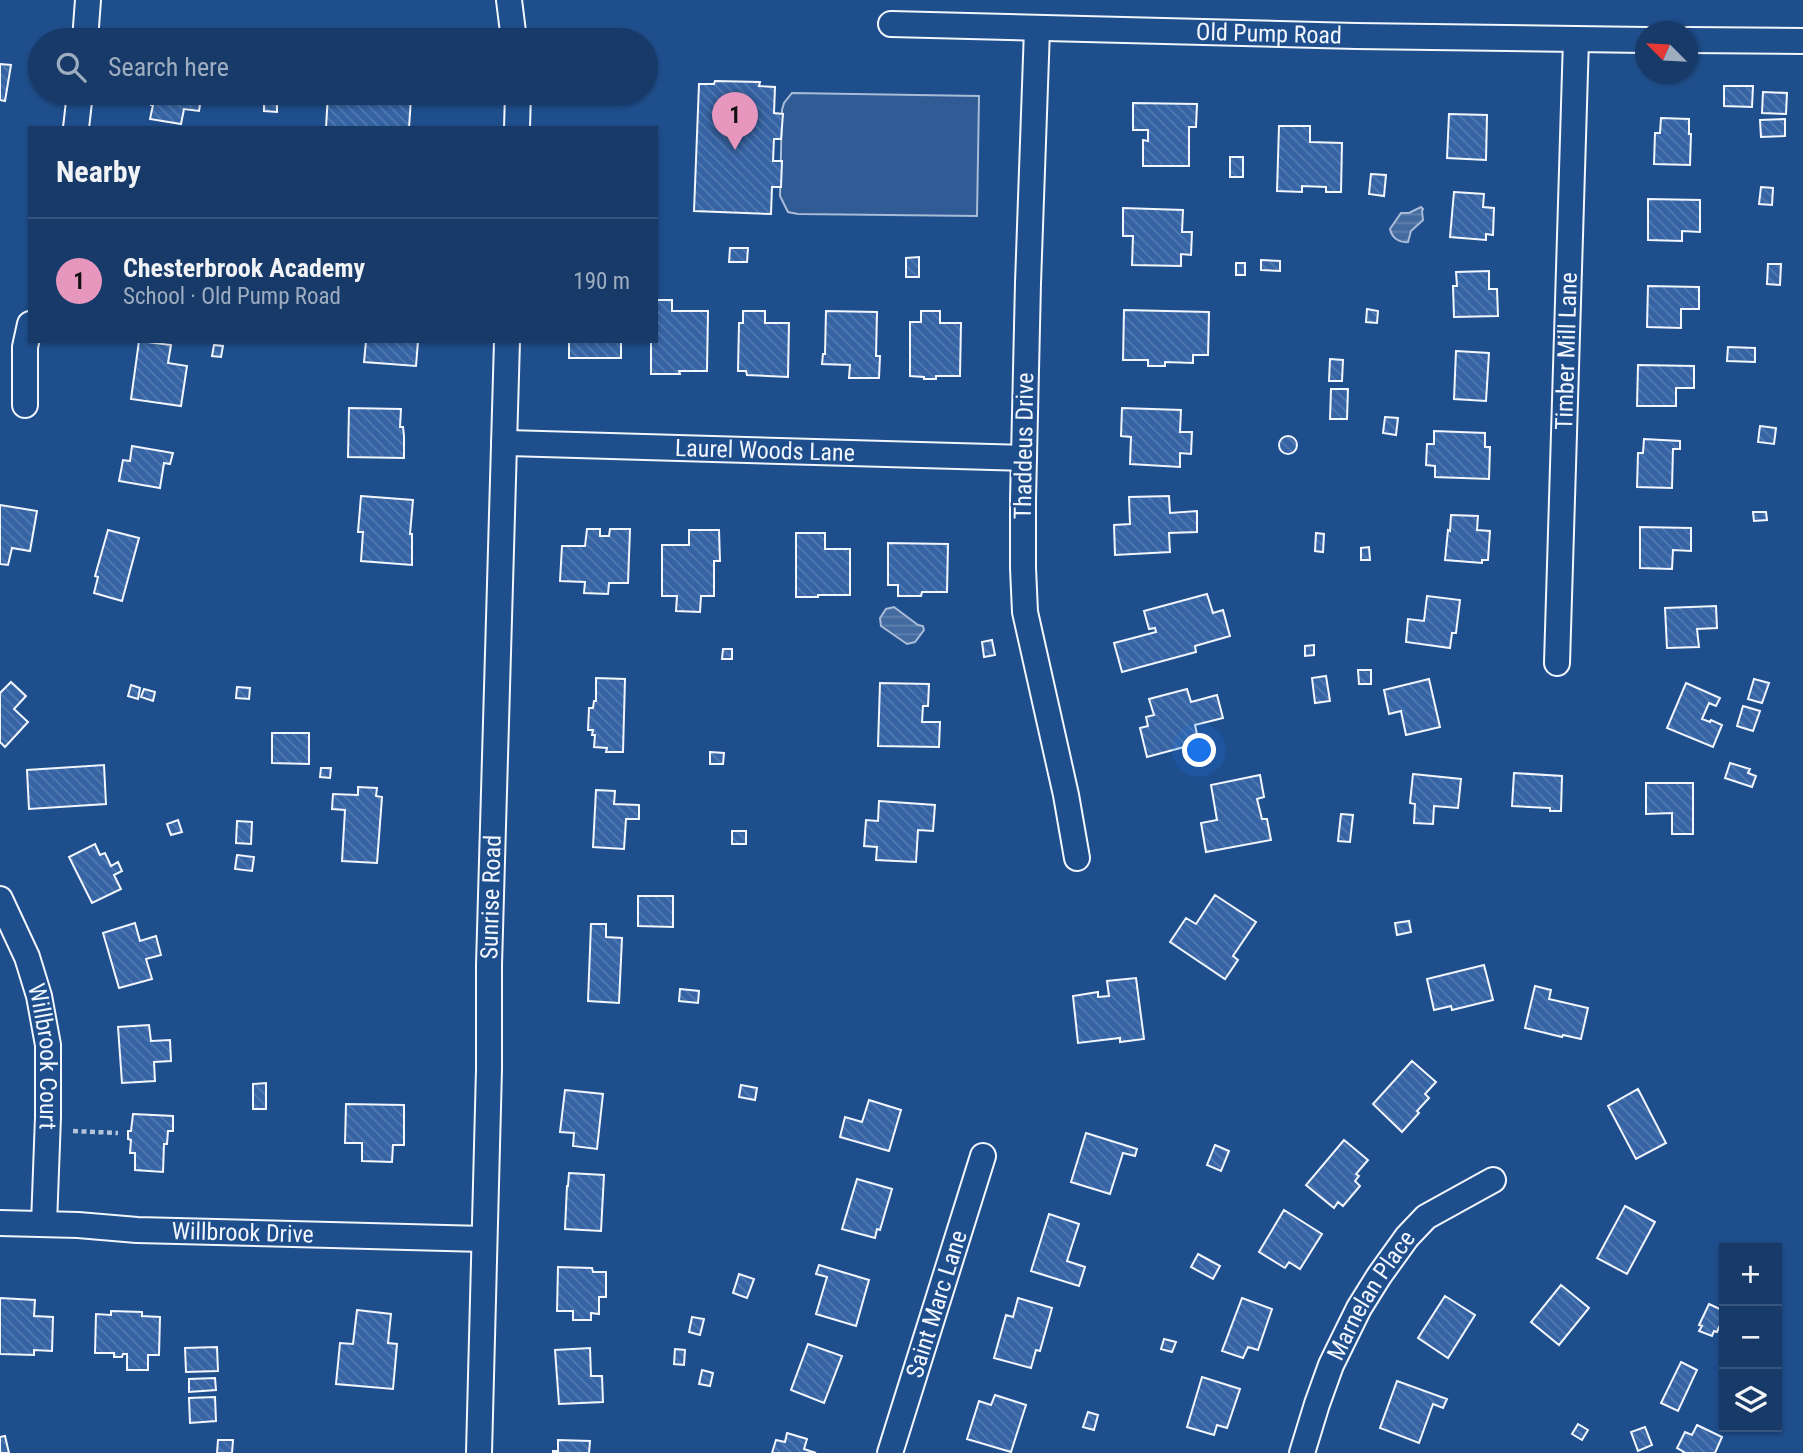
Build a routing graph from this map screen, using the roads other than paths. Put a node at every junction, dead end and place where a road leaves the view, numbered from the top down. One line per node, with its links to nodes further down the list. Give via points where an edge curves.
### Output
1 (88, 0): 4 (street)
2 (509, 0): 5 (street)
3 (891, 24): 6 (street, Old Pump Road)
4 (86, 28)
5 (512, 28)
6 (1037, 29): 7 (street, Old Pump Road); 19 (street, Thaddeus Drive)
7 (1576, 40): 8 (street, Old Pump Road); 20 (street, Timber Mill Lane)
8 (1635, 40)
9 (1698, 40): 10 (street)
10 (1803, 41)
11 (79, 105): 13 (street)
12 (518, 105): 14 (street)
13 (76, 126)
14 (517, 126)
15 (28, 333): 17 (street)
16 (507, 343): 18 (street, Sunrise Road)
17 (24, 405)
18 (504, 443): 19 (street, Laurel Woods Lane); 27 (street, Sunrise Road)
19 (1024, 458): 21 (street, Thaddeus Drive, via 1026,612)
20 (1557, 663)
21 (1077, 858)
22 (0, 899): 26 (street, Willbrook Court, via 27,957 48,1045)
23 (983, 1156): 29 (street, Saint Marc Lane)
24 (1493, 1180): 30 (street, Marnelan Place, via 1426,1217 1379,1276 1331,1365)
25 (0, 1223): 26 (street, Willbrook Drive)
26 (44, 1224): 27 (street, Willbrook Drive)
27 (485, 1239): 28 (street, Sunrise Road)
28 (479, 1453)
29 (890, 1453)
30 (1302, 1453)

